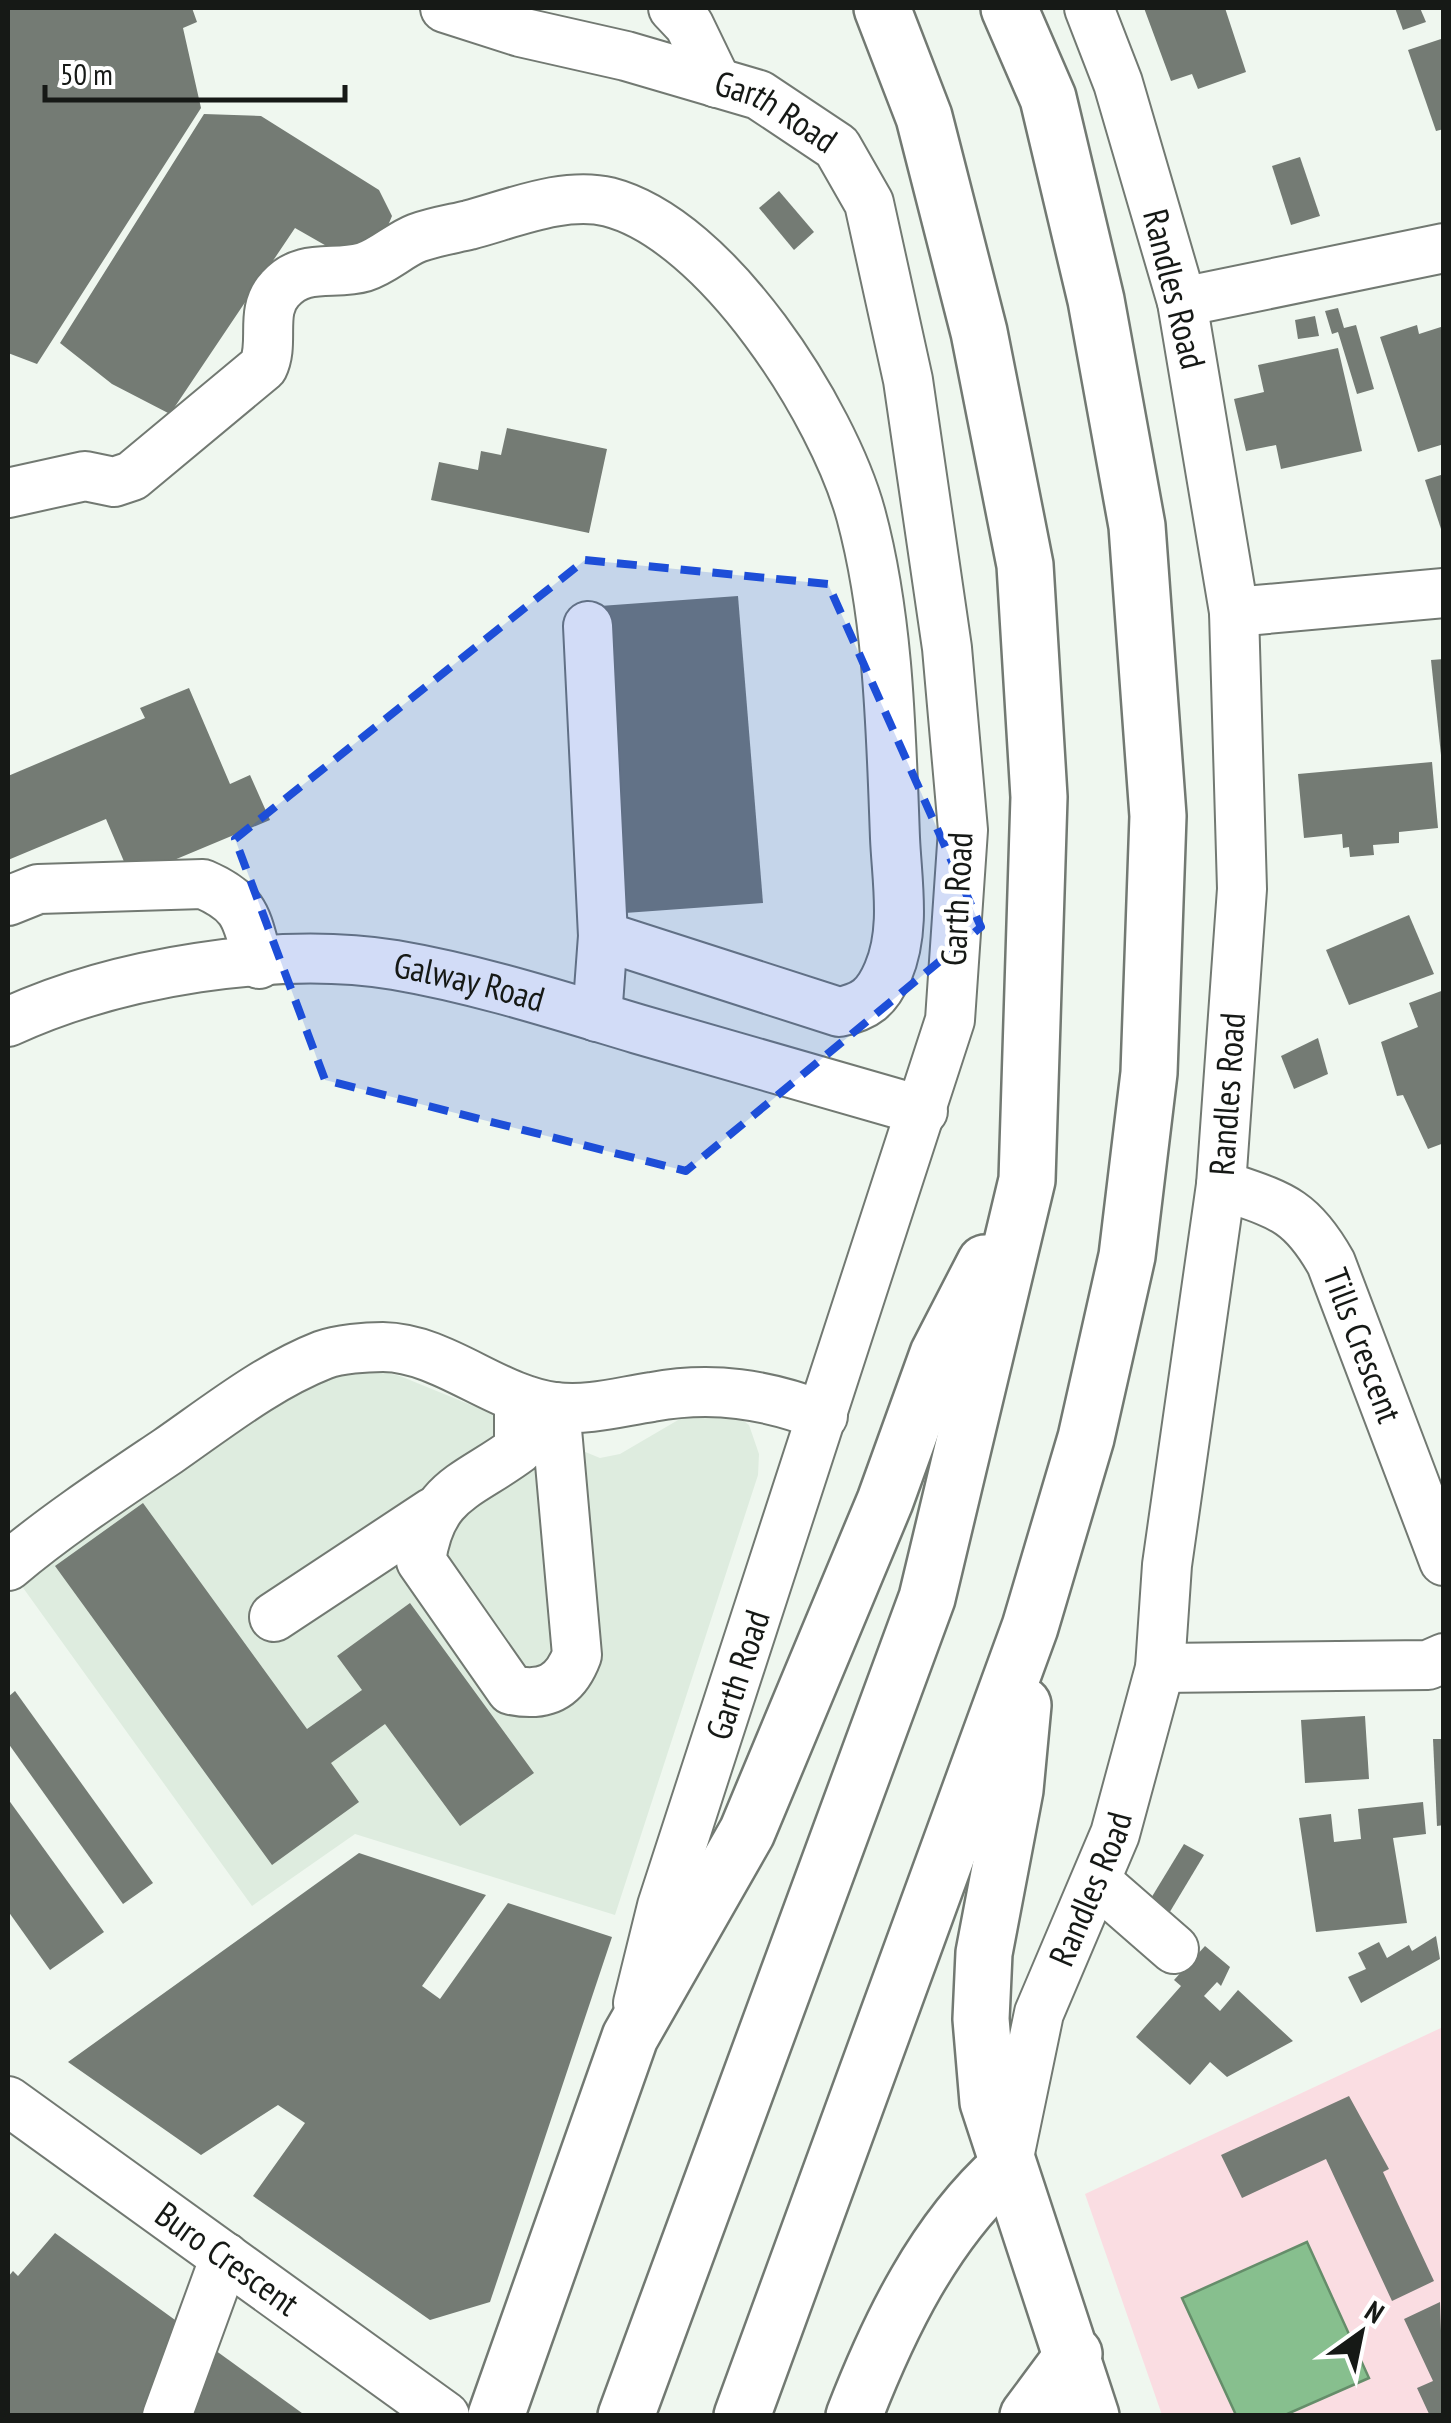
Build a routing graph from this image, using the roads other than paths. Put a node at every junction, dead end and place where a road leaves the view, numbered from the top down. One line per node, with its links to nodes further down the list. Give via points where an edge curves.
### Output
1 (445, 8): 6 (street, Garth Road)
2 (673, 8): 6 (street)
3 (882, 8): 19 (highway, via 924,117 979,332 1024,565 1039,797)
4 (1009, 8): 27 (highway, via 1048,98 1100,318 1137,526 1158,816 1149,1073 1127,1256 1086,1438)
5 (1090, 8): 8 (street, Randles Road)
6 (717, 83): 18 (street, Garth Road, via 759,95 837,147 869,202 908,380 947,648 963,830 950,1020)
7 (1444, 248): 8 (street)
8 (1182, 302): 11 (street, Randles Road)
9 (8, 493): 14 (street, via 85,476 114,482 148,466 262,367 270,354 267,319 278,290 306,270 366,266 417,238 558,202 604,201 644,214 735,294 798,375 862,516 892,738 900,917 890,970 878,991 864,1007 839,1012)
10 (1444, 593): 11 (street)
11 (1234, 612): 20 (street, Randles Road, via 1242,889)
12 (588, 626): 14 (street)
13 (8, 901): 15 (street, via 38,890 203,884 243,908)
14 (602, 936): 16 (street)
15 (259, 964): 16 (street, Galway Road, via 394,965); 17 (street, Galway Road, via 156,974)
16 (597, 1017): 18 (street, Galway Road)
17 (8, 1022)
18 (924, 1111): 22 (street, Garth Road)
19 (1027, 1180): 32 (highway, via 938,1354 885,1502 747,1832); 40 (highway, via 927,1598)
20 (1221, 1185): 24 (street, Tills Crescent, via 1273,1202 1311,1227 1332,1263); 29 (street, Randles Road, via 1167,1565)
21 (537, 1403): 22 (street, via 598,1408 719,1390 781,1400); 23 (street, via 520,1449 457,1487); 23 (street, via 577,1624 577,1655 568,1678 550,1690 511,1690 421,1561); 25 (street, via 386,1347 326,1354 228,1408)
22 (823, 1416): 32 (street, Garth Road, via 662,1906)
23 (434, 1512): 26 (street)
24 (1444, 1561)
25 (8, 1566)
26 (274, 1617)
27 (1030, 1627): 34 (highway, via 1015,1790 984,1953 980,2019 988,2102); 41 (highway)
28 (1444, 1658): 29 (street, via 1428,1664)
29 (1160, 1668): 30 (street, Randles Road)
30 (1096, 1882): 31 (street); 34 (street, Randles Road, via 1039,2013)
31 (1174, 1949)
32 (630, 2037): 39 (highway)
33 (8, 2101): 35 (street, Buro Crescent)
34 (1007, 2168): 36 (highway); 42 (highway, via 976,2194 940,2242)
35 (225, 2257): 37 (street); 38 (street, Buro Crescent)
36 (1074, 2354): 43 (highway); 44 (highway)
37 (167, 2416)
38 (444, 2416)
39 (496, 2416)
40 (626, 2416)
41 (742, 2416)
42 (854, 2416)
43 (1028, 2416)
44 (1091, 2416)

